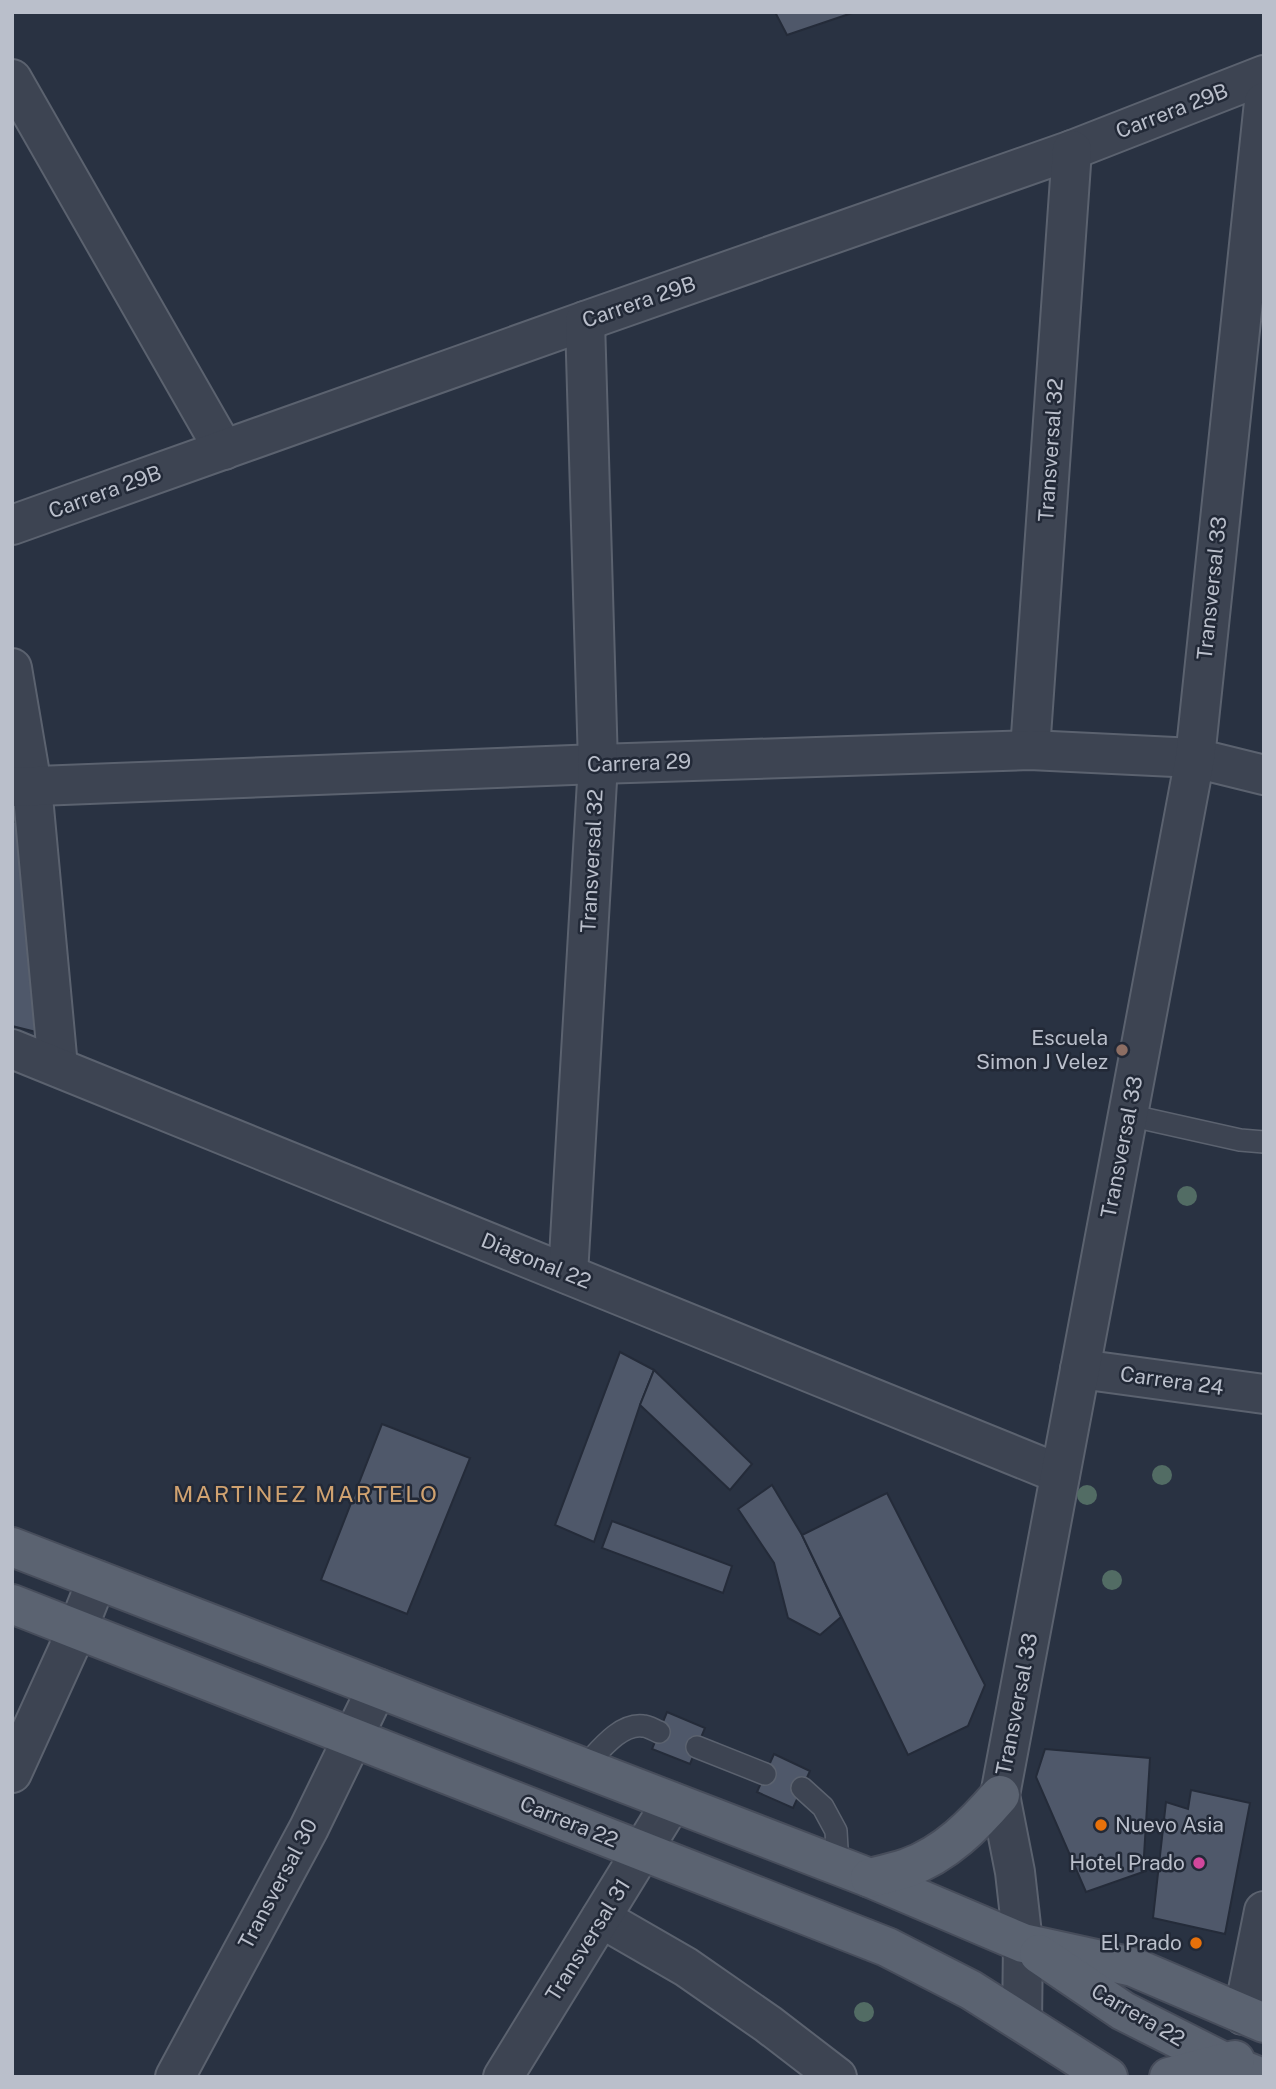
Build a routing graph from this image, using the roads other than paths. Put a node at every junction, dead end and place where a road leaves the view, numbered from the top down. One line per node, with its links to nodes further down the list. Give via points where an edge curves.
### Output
1 (1264, 75): 4 (street, Carrera 29B)
2 (12, 79): 6 (street)
3 (1264, 102): 10 (street, Transversal 33)
4 (1072, 150): 5 (street, Carrera 29B); 9 (street, Transversal 32)
5 (584, 321): 6 (street, Carrera 29B); 11 (street, Transversal 32)
6 (224, 450): 7 (street, Carrera 29B)
7 (12, 525)
8 (12, 668): 13 (street)
9 (1030, 750): 10 (street, Carrera 29); 11 (street, Carrera 29)
10 (1195, 758): 12 (street, Carrera 29); 16 (street, Transversal 33)
11 (598, 764): 13 (street, Carrera 29); 18 (street, Transversal 32)
12 (1264, 775)
13 (22, 786): 15 (street)
14 (12, 1049): 15 (street, Diagonal 22)
15 (58, 1067): 18 (street, Diagonal 22)
16 (1128, 1115): 17 (lane); 19 (street, Transversal 33)
17 (1264, 1142)
18 (568, 1274): 21 (street, Diagonal 22)
19 (1080, 1368): 20 (street, Carrera 24); 21 (street, Transversal 33)
20 (1264, 1394)
21 (1060, 1474): 34 (street, Transversal 33)
22 (12, 1547): 23 (main road, Carrera 22)
23 (97, 1580): 25 (street); 26 (main road, Carrera 22)
24 (12, 1604): 25 (main road, Carrera 22)
25 (78, 1630): 28 (main road, Carrera 22); 31 (street)
26 (377, 1688): 28 (street, Transversal 30); 30 (main road, Carrera 22)
27 (659, 1732): 30 (lane, via 629,1727)
28 (354, 1738): 36 (main road, Carrera 22); 45 (street, Transversal 30)
29 (697, 1747): 32 (lane)
30 (583, 1768): 35 (main road, Carrera 22)
31 (12, 1773)
32 (765, 1774)
33 (802, 1788): 37 (lane, via 823,1807)
34 (1000, 1795): 37 (main road, via 974,1825 943,1850 908,1868); 40 (street, Transversal 33)
35 (672, 1802): 36 (street, Transversal 31); 37 (main road, Carrera 22)
36 (642, 1851): 39 (street, Transversal 31); 42 (main road, Carrera 22, via 887,1947)
37 (854, 1872): 40 (main road, Carrera 22)
38 (1264, 1912): 41 (street)
39 (601, 1918): 46 (street, Transversal 31); 47 (street, via 686,1967)
40 (1023, 1943): 41 (main road, Carrera 22, via 1133,1967); 42 (street, Transversal 33); 44 (main road, Carrera 22, via 1123,2011)
41 (1253, 2019)
42 (1022, 2022): 48 (main road, Carrera 22)
43 (1264, 2050): 44 (main road)
44 (1243, 2070): 49 (main road)
45 (175, 2077)
46 (503, 2077)
47 (837, 2077)
48 (1108, 2077)
49 (1169, 2077)

